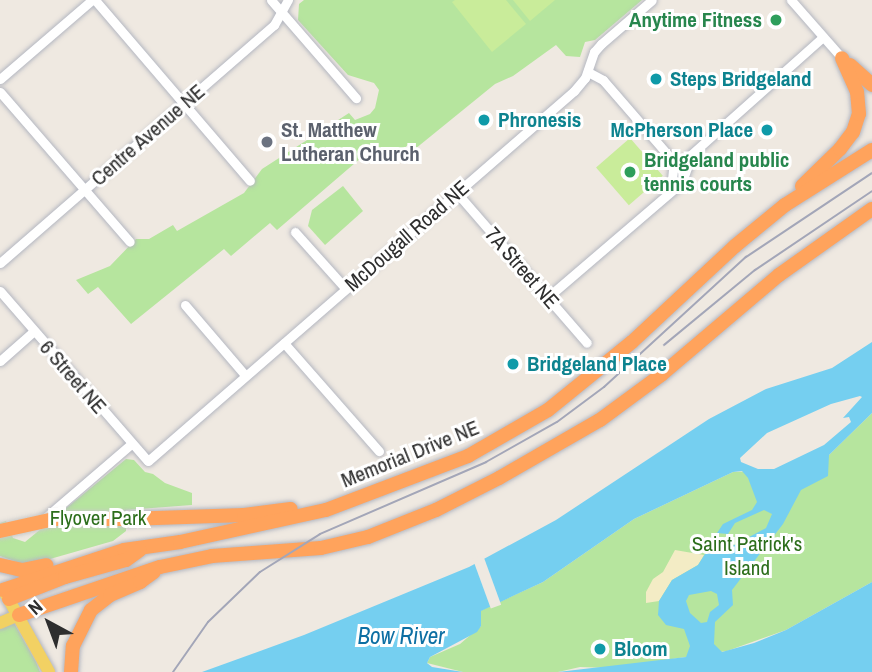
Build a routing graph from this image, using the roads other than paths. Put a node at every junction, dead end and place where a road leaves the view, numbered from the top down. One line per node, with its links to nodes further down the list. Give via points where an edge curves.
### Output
1 (93, 0): 10 (street); 14 (street)
2 (271, 0): 6 (street)
3 (288, 0): 6 (street, Centre Avenue NE)
4 (652, 0): 9 (street, McDougall Road NE, via 601,44)
5 (791, 0): 7 (street)
6 (282, 12): 13 (street); 14 (street, Centre Avenue NE, via 274,25)
7 (823, 37): 8 (street); 16 (street)
8 (842, 58): 11 (highway); 22 (highway, via 859,100 853,132)
9 (588, 72): 17 (street, via 603,80); 21 (street, McDougall Road NE, via 574,91)
10 (0, 79)
11 (872, 85)
12 (0, 92): 20 (street)
13 (356, 99)
14 (184, 104): 18 (street); 20 (street, Centre Avenue NE)
15 (872, 150): 22 (highway, Memorial Drive NE)
16 (686, 159): 17 (street); 19 (street, via 682,182)
17 (674, 162): 19 (street)
18 (250, 181)
19 (671, 189): 29 (street)
20 (85, 190): 25 (street); 26 (street, Centre Avenue NE)
21 (457, 193): 27 (street, McDougall Road NE); 29 (street, 7A Street NE)
22 (785, 205): 39 (highway, Memorial Drive NE, via 632,342 548,410 468,456)
23 (872, 209): 45 (highway, via 779,275 600,420 436,510 368,537 321,548 212,555)
24 (295, 232): 27 (street)
25 (130, 242)
26 (0, 263)
27 (346, 289): 32 (street, McDougall Road NE)
28 (0, 291): 31 (street, 6 Street NE)
29 (548, 297): 33 (street, 7A Street NE)
30 (185, 305): 35 (street)
31 (34, 331): 34 (street); 36 (street, 6 Street NE)
32 (284, 343): 35 (street, McDougall Road NE); 37 (street)
33 (587, 343)
34 (0, 361)
35 (245, 375): 38 (street, McDougall Road NE)
36 (131, 444): 38 (street, 6 Street NE); 41 (street, via 36,526)
37 (379, 451)
38 (148, 461)
39 (368, 496): 40 (highway, bridge, via 277,512 54,519); 42 (highway, Memorial Drive NE, via 307,515)
40 (0, 531)
41 (23, 531)
42 (144, 547): 43 (highway, Memorial Drive NE); 46 (highway, via 126,560)
43 (79, 562): 44 (highway, via 22,570); 46 (highway, Memorial Drive NE)
44 (0, 565)
45 (160, 567): 47 (highway); 50 (highway, via 90,610 73,646)
46 (2, 594): 47 (main road)
47 (19, 615): 48 (main road); 49 (main road)
48 (0, 623)
49 (50, 672)
50 (71, 672)

